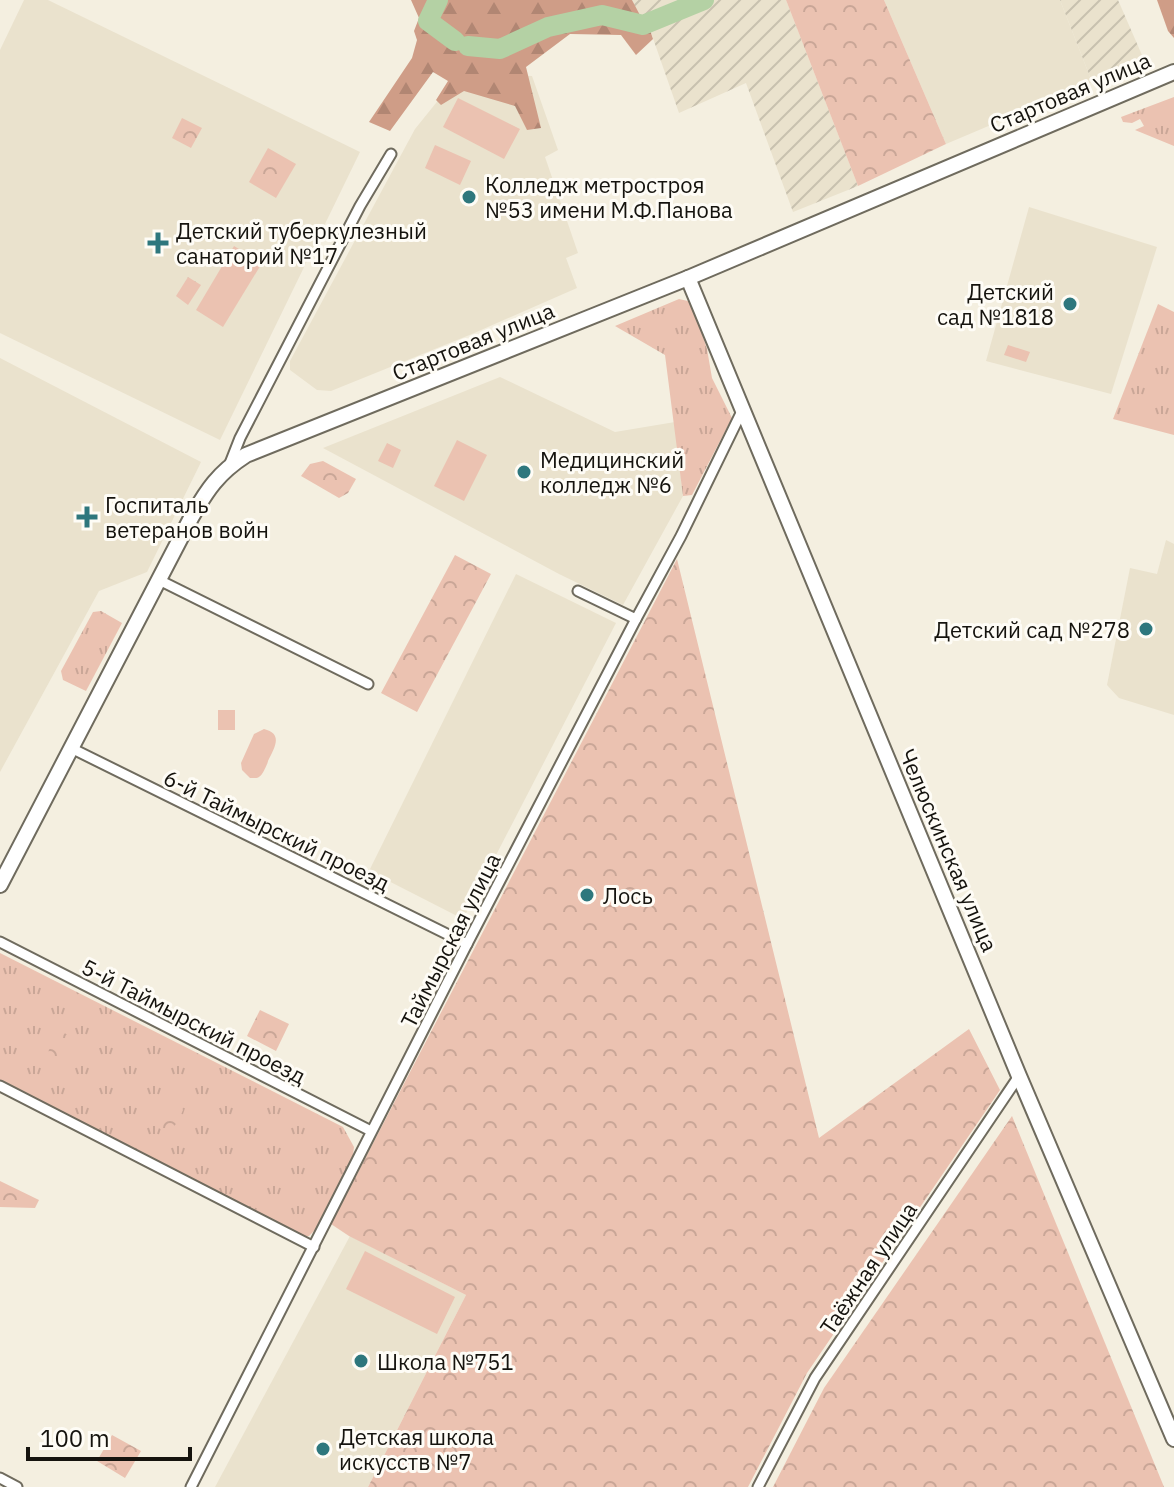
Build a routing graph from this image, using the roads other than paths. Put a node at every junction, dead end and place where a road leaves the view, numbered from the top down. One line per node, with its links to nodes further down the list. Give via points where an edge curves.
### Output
1 (1174, 72): 3 (street, Стартовая улица)
2 (391, 154): 5 (street)
3 (688, 278): 4 (street, Челюскинская улица); 5 (street, Стартовая улица)
4 (743, 409): 8 (street, Таймырская улица); 14 (street, Челюскинская улица)
5 (229, 466): 6 (street, Стартовая улица, via 207,491)
6 (159, 580): 9 (street); 10 (street, Стартовая улица)
7 (578, 591): 8 (street)
8 (636, 619): 13 (street, Таймырская улица)
9 (368, 684)
10 (71, 748): 11 (street, Стартовая улица); 13 (street, 6-й Таймырский проезд)
11 (0, 885)
12 (0, 942): 16 (street, 5-й Таймырский проезд)
13 (467, 944): 16 (street, Таймырская улица)
14 (1019, 1076): 18 (street, Челюскинская улица); 22 (street, Таёжная улица, via 815,1378)
15 (0, 1086): 17 (street)
16 (371, 1131): 17 (street, Таймырская улица)
17 (314, 1247): 21 (street, Таймырская улица)
18 (1174, 1439)
19 (0, 1478): 20 (street)
20 (17, 1487)
21 (191, 1487)
22 (758, 1487)

